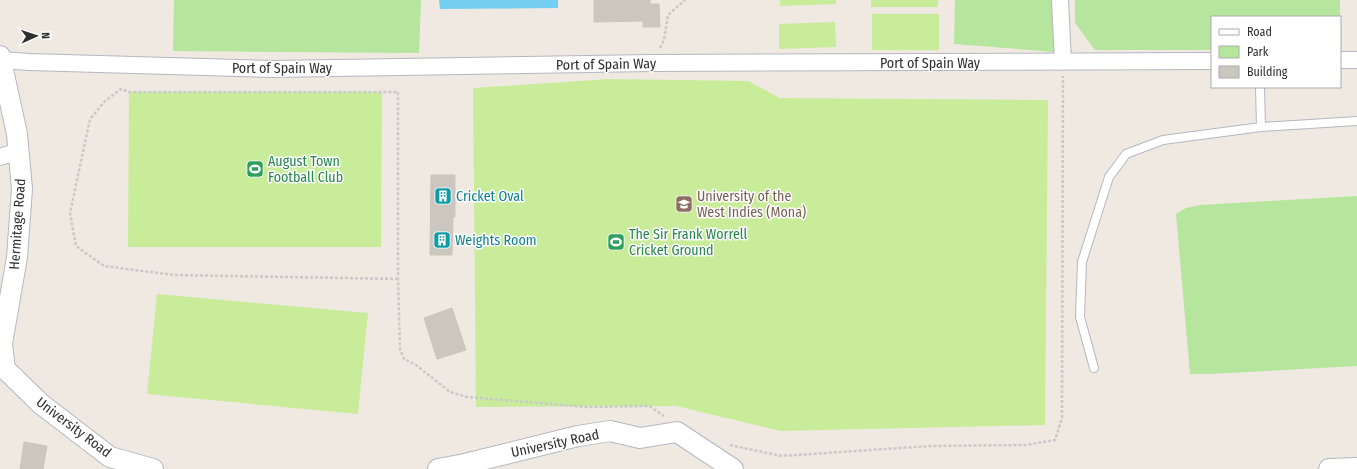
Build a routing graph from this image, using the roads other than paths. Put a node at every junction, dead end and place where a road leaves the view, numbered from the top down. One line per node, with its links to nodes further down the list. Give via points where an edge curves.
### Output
1 (1060, 0): 6 (street)
2 (0, 58): 6 (street, Port of Spain Way, via 37,63 272,69 652,63); 10 (street, Hermitage Road, via 17,134)
3 (1341, 60): 4 (street)
4 (1357, 60)
5 (1211, 61): 6 (street, Port of Spain Way)
6 (1063, 62)
7 (1260, 88): 9 (lane)
8 (1357, 122): 9 (lane)
9 (1261, 127): 11 (lane, via 1163,140 1126,154 1109,177 1082,262 1080,317)
10 (9, 154): 12 (street, Hermitage Road, via 22,189 17,257 2,344)
11 (1094, 368)
12 (3, 373): 14 (street, University Road, via 110,457)
13 (1357, 468): 17 (street)
14 (152, 469)
15 (438, 469): 16 (street, University Road, via 578,436 610,431 640,438 677,432)
16 (733, 469)
17 (1329, 469)

